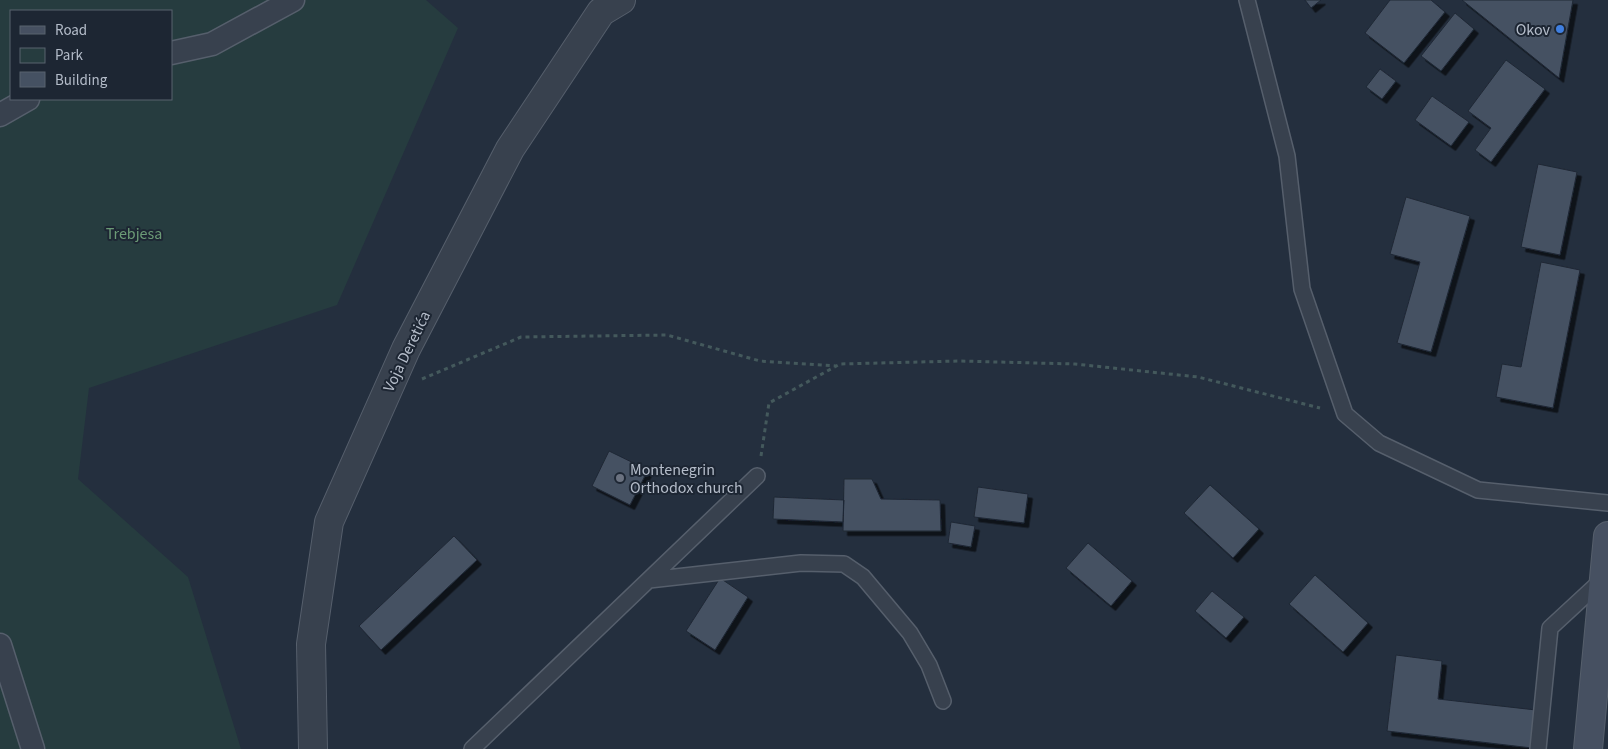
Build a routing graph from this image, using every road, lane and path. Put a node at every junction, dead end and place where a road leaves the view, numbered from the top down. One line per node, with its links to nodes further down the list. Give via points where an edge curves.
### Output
1 (293, 0): 4 (street, via 212,44)
2 (622, 0): 18 (street, Voja Deretića, via 601,12 510,149 406,349 329,522 311,644)
3 (1247, 0): 9 (lane, via 1287,156 1302,289)
4 (172, 53)
5 (26, 100): 6 (street)
6 (0, 115)
7 (837, 366): 8 (path, via 760,361 667,335 521,337); 9 (path, via 959,361 1074,364 1198,377); 10 (path, via 769,403)
8 (414, 384)
9 (1345, 414): 11 (lane, via 1380,443 1478,490)
10 (757, 476): 14 (lane)
11 (1608, 503)
12 (1608, 536): 13 (main road)
13 (1603, 579): 20 (lane, via 1550,628); 21 (main road)
14 (649, 580): 16 (lane, via 801,563 844,564 863,576 910,633 929,665); 19 (lane)
15 (0, 645): 17 (street)
16 (943, 702)
17 (33, 749)
18 (313, 749)
19 (472, 749)
20 (1538, 749)
21 (1588, 749)

